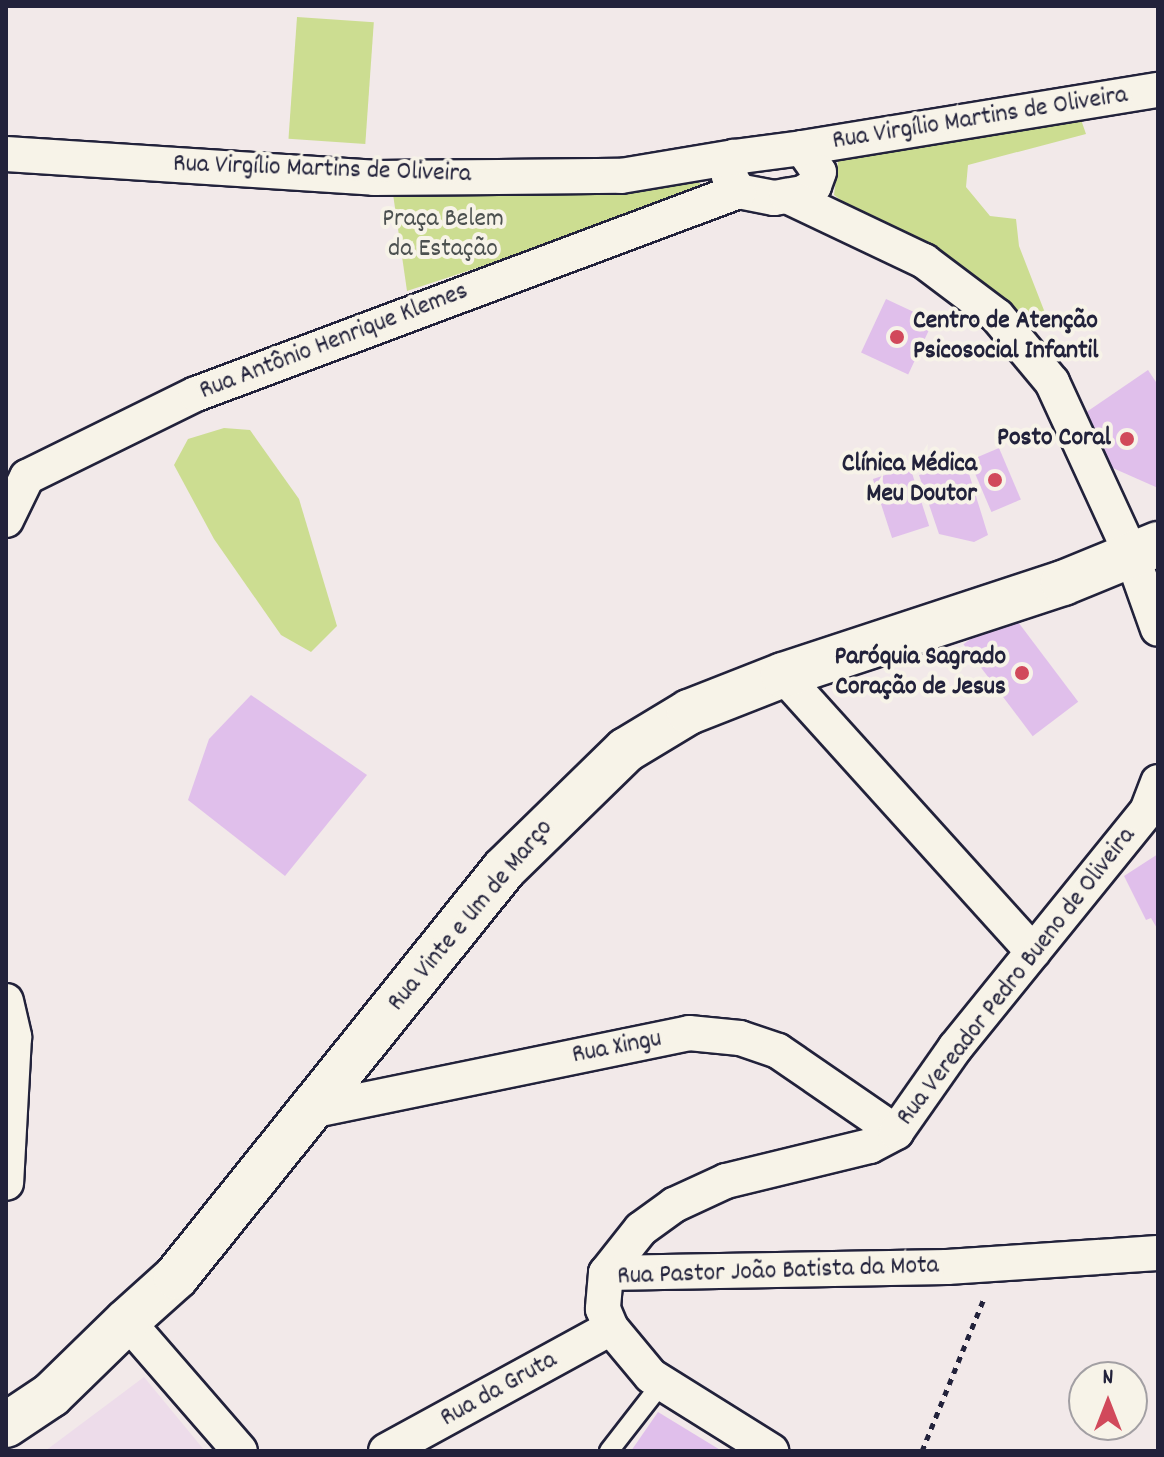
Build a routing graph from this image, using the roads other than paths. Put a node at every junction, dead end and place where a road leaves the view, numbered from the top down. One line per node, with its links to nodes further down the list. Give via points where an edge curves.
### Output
1 (1158, 90): 2 (street, Rua Virgílio Martins de Oliveira)
2 (802, 148): 4 (street, Rua Virgílio Martins de Oliveira); 6 (street, via 819,172 814,186)
3 (6, 154): 4 (street, Rua Virgílio Martins de Oliveira, via 374,178 621,176)
4 (734, 157): 5 (street, via 729,176)
5 (739, 191): 6 (street); 7 (street, Rua Antônio Henrique Klemes, via 196,394 27,477)
6 (787, 196): 8 (street, via 924,261 997,316 1052,382)
7 (6, 520)
8 (1145, 550): 9 (street); 10 (main road, Rua Vinte e Um de Março)
9 (1158, 629)
10 (783, 675): 12 (street); 14 (main road, Rua Vinte e Um de Março, via 689,712 626,750 576,793 504,869)
11 (1158, 782): 12 (street, Rua Vereador Pedro Bueno de Oliveira, via 1147,811)
12 (1033, 952): 15 (street, Rua Vereador Pedro Bueno de Oliveira)
13 (6, 1001): 16 (street, via 14,1037)
14 (315, 1110): 15 (street, Rua Xingu, via 689,1033 740,1038 778,1051); 19 (main road, Rua Vinte e Um de Março, via 176,1277)
15 (896, 1132): 18 (street, Rua Vereador Pedro Bueno de Oliveira, via 870,1146 726,1181 674,1205 641,1229)
16 (6, 1183)
17 (1158, 1253): 18 (street, Rua Pastor João Batista da Mota, via 947,1267)
18 (606, 1273): 20 (street, Rua Pastor João Batista da Mota, via 603,1309)
19 (127, 1321): 22 (main road, Rua Vinte e Um de Março, via 51,1395); 23 (street)
20 (611, 1328): 21 (street, Rua Pastor João Batista da Mota); 24 (street, Rua da Gruta)
21 (662, 1383): 25 (lane); 26 (street, Rua Pastor João Batista da Mota)
22 (6, 1425)
23 (240, 1451)
24 (386, 1451)
25 (609, 1451)
26 (771, 1451)

